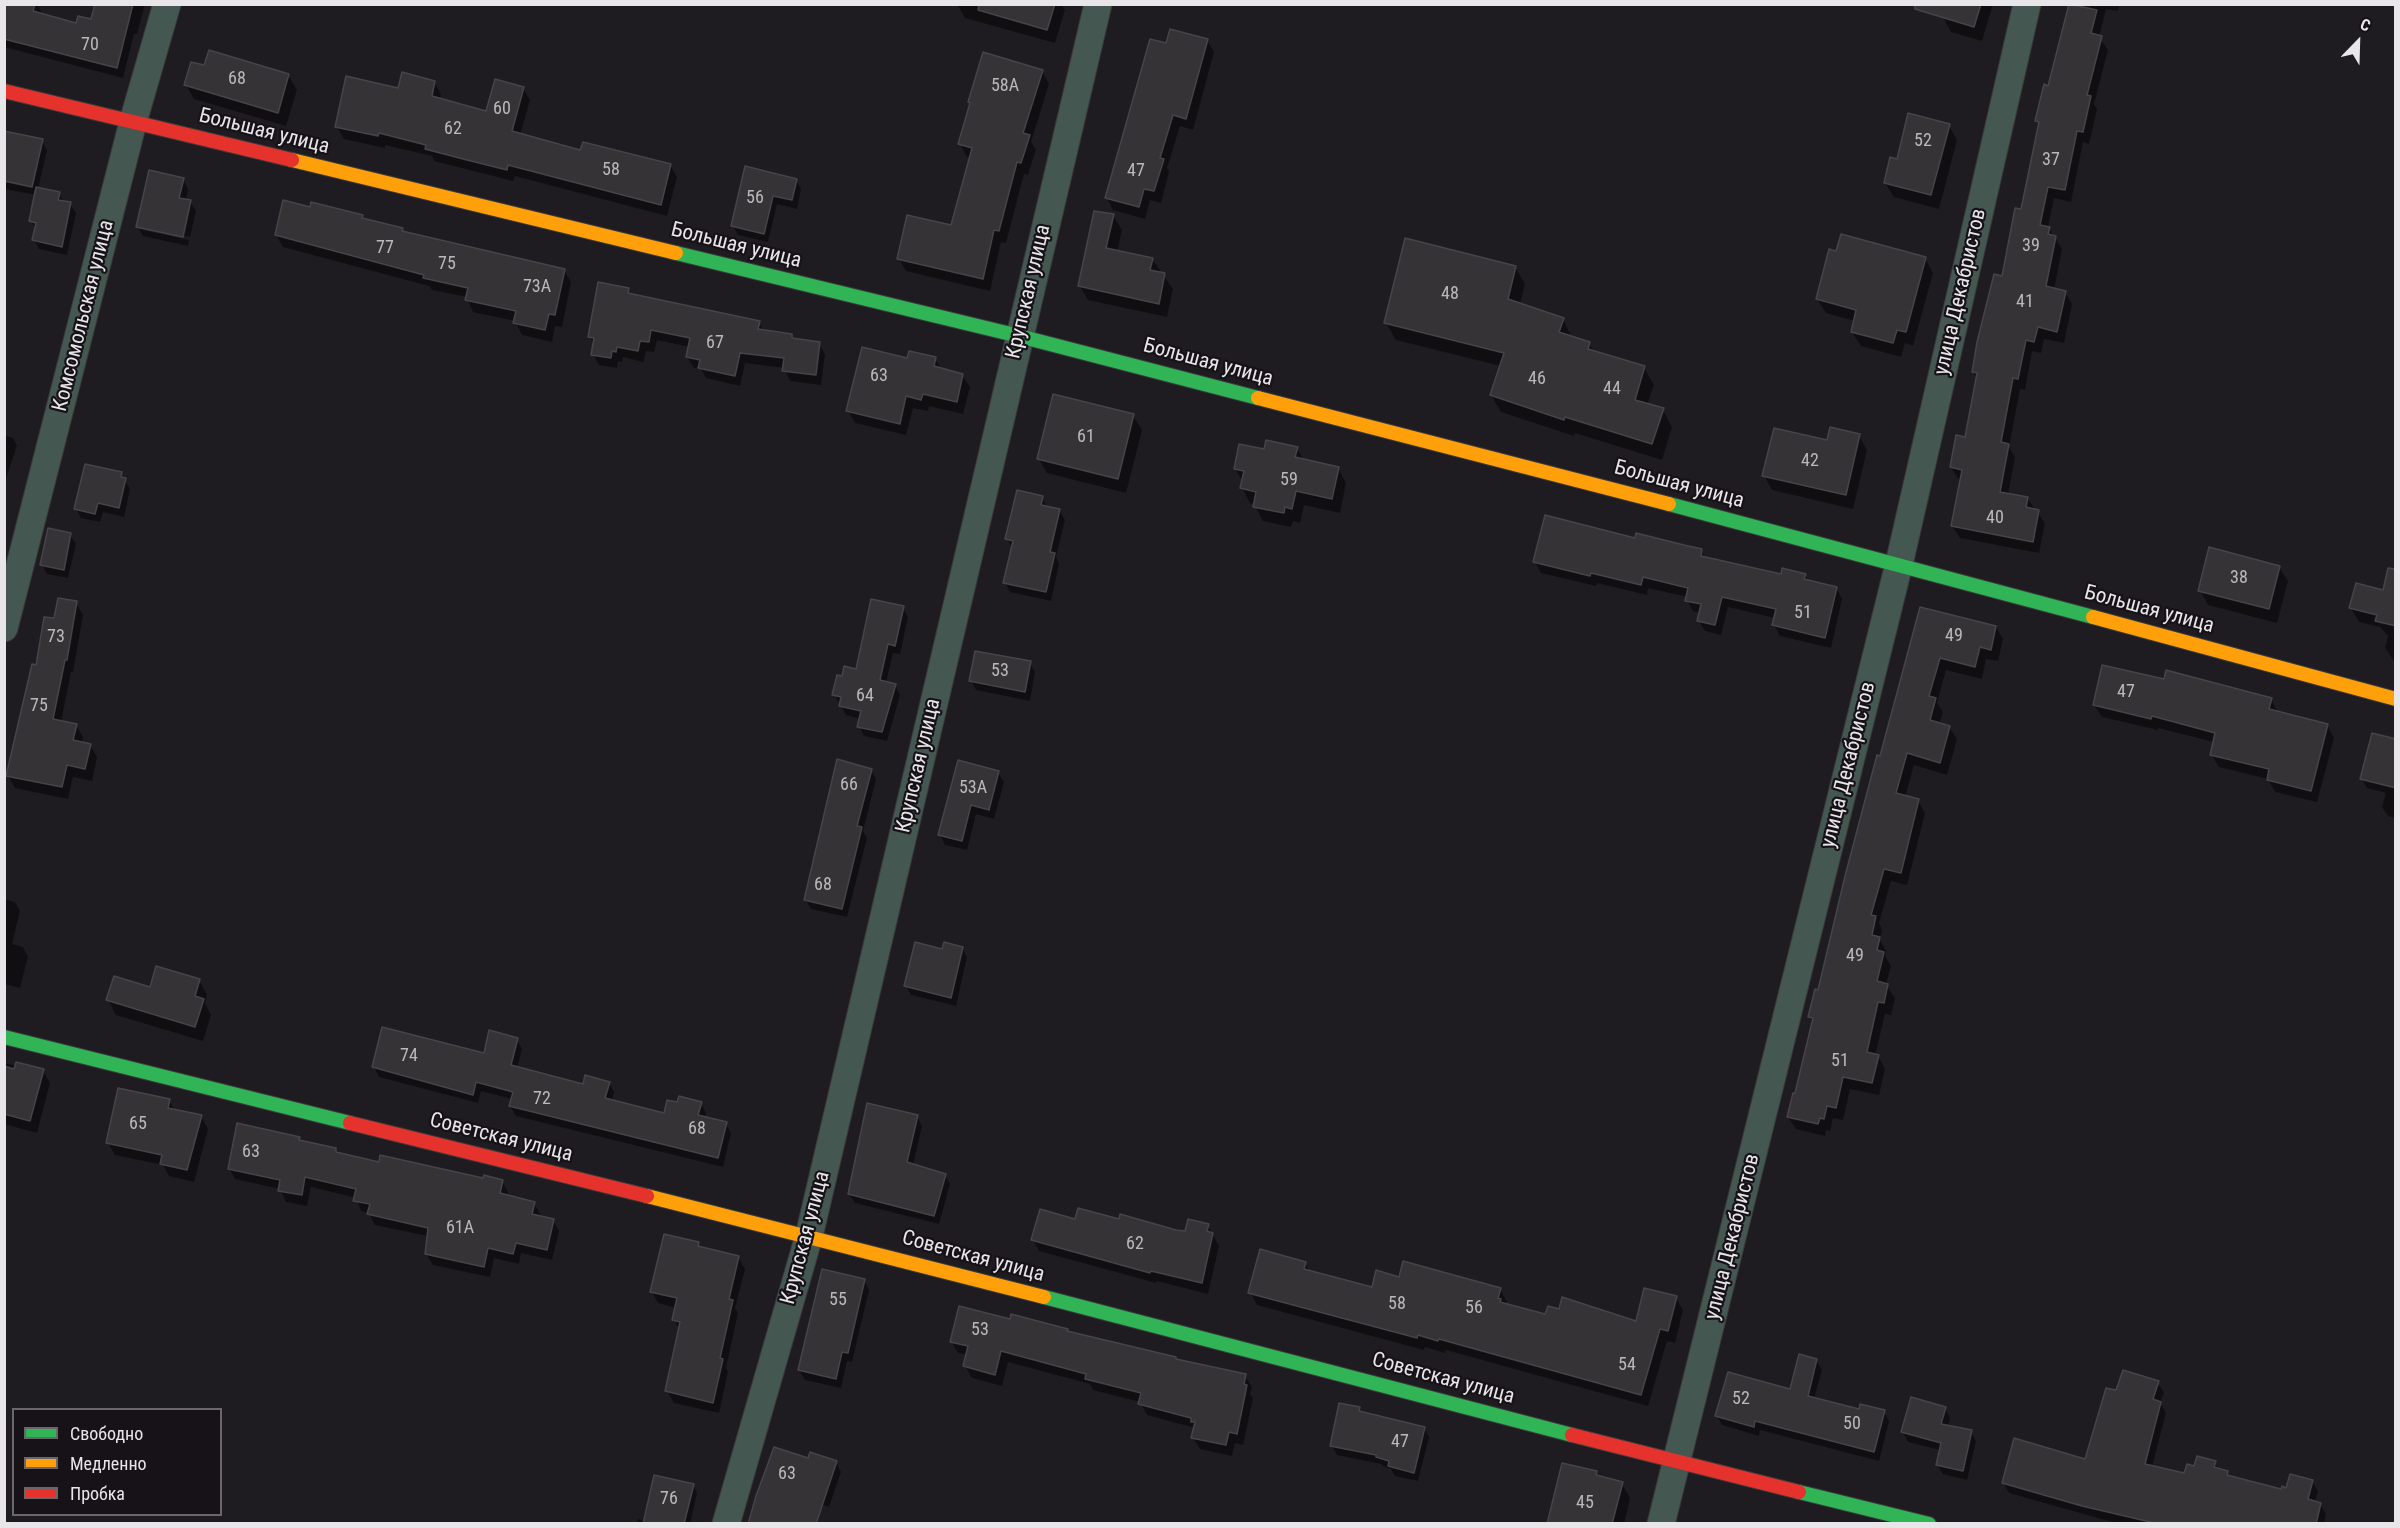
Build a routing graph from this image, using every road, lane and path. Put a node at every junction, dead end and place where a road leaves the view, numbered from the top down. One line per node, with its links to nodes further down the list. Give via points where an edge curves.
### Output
1 (167, 4): 5 (street, Комсомольская улица)
2 (1098, 4): 6 (street, Крупская улица)
3 (2027, 4): 7 (street, улица Декабристов)
4 (4, 91): 5 (street, Большая улица)
5 (133, 122): 6 (street, Большая улица); 8 (street, Комсомольская улица)
6 (1019, 336): 7 (street, Большая улица); 11 (street, Крупская улица)
7 (1899, 564): 9 (street, Большая улица); 12 (street, улица Декабристов)
8 (4, 628)
9 (2396, 699)
10 (4, 1037): 11 (street, Советская улица)
11 (809, 1236): 12 (street, Советская улица); 13 (street, Крупская улица)
12 (1677, 1462): 14 (street, улица Декабристов); 15 (street, Советская улица)
13 (726, 1524)
14 (1661, 1524)
15 (1929, 1524)

